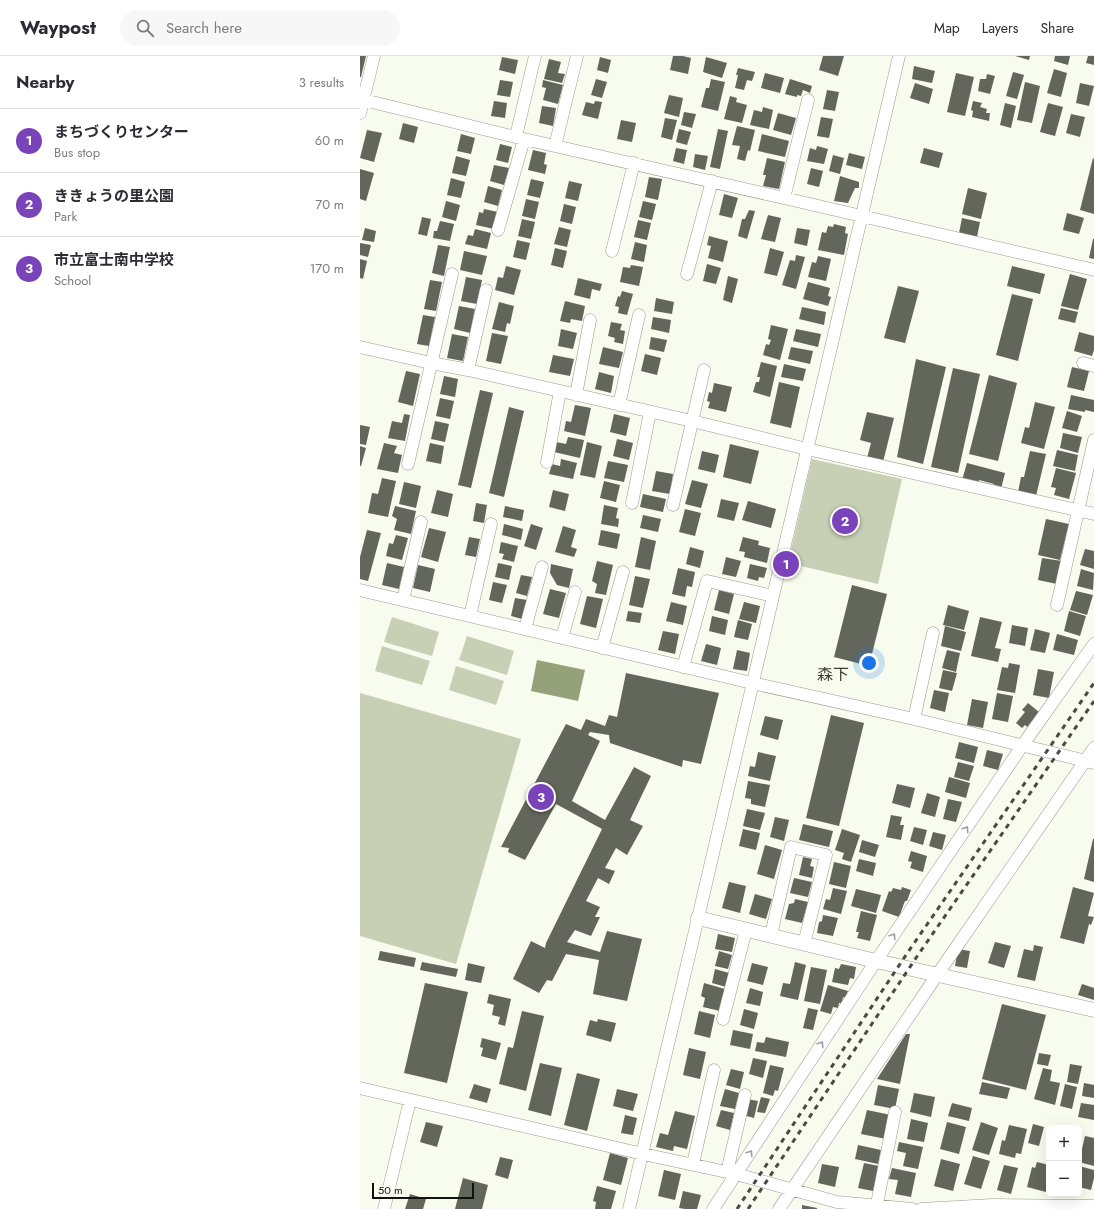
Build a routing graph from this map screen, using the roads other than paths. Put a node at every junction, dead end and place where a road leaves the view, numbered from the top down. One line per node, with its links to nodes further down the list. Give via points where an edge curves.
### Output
1 (374, 56): 5 (street)
2 (535, 56): 8 (street)
3 (577, 56): 9 (street)
4 (899, 56): 13 (street)
5 (362, 99): 7 (street); 8 (street)
6 (808, 100): 12 (street)
7 (360, 113)
8 (520, 138): 9 (street); 14 (street)
9 (555, 146): 10 (street)
10 (634, 163): 11 (street); 15 (street)
11 (712, 181): 12 (street); 18 (street)
12 (784, 198): 13 (street)
13 (861, 216): 16 (street); 32 (street)
14 (498, 230)
15 (612, 251)
16 (1094, 270)
17 (452, 274): 23 (street)
18 (687, 274)
19 (486, 290): 24 (street)
20 (639, 315): 28 (street)
21 (590, 320): 27 (street)
22 (360, 347): 23 (street)
23 (431, 363): 24 (street); 34 (street)
24 (468, 370): 26 (street)
25 (704, 370): 30 (street)
26 (560, 391): 27 (street); 33 (street)
27 (576, 395): 28 (street)
28 (620, 405): 29 (street)
29 (650, 412): 30 (street); 35 (street)
30 (692, 421): 32 (street); 36 (street)
31 (1094, 440): 37 (street)
32 (807, 449): 37 (street); 45 (street)
33 (547, 462)
34 (408, 464)
35 (632, 503)
36 (673, 505)
37 (1078, 510): 38 (street); 47 (street)
38 (1094, 514)
39 (421, 522): 46 (street)
40 (491, 524): 48 (street)
41 (542, 567): 49 (street)
42 (623, 572): 53 (street)
43 (360, 590): 46 (street)
44 (575, 592): 51 (street)
45 (773, 596): 54 (street, via 707,581); 55 (street)
46 (403, 600): 48 (street)
47 (1057, 605)
48 (470, 616): 49 (street)
49 (525, 629): 51 (street)
50 (933, 633): 56 (street)
51 (562, 638): 53 (street)
52 (1094, 644): 57 (street)
53 (602, 648): 54 (street)
54 (683, 667): 55 (street)
55 (752, 684): 56 (street); 60 (street)
56 (914, 719): 57 (street)
57 (1022, 746): 59 (street); 64 (street, one-way to 57)
58 (1094, 748): 59 (street)
59 (1090, 762): 65 (street)
60 (698, 918): 61 (street); 73 (street)
61 (746, 930): 62 (street); 67 (street)
62 (772, 935): 63 (street); 63 (street, via 792,847 826,855)
63 (804, 944): 64 (street)
64 (876, 961): 65 (street); 75 (street, one-way to 64)
65 (937, 975): 66 (street); 76 (street)
66 (1094, 1010)
67 (723, 1018)
68 (714, 1070): 74 (street)
69 (360, 1088): 71 (street)
70 (745, 1095): 75 (street)
71 (410, 1100): 73 (street); 81 (street)
72 (896, 1112): 79 (street)
73 (643, 1154): 74 (street); 82 (street)
74 (693, 1164): 75 (street)
75 (732, 1173): 76 (street); 83 (street)
76 (792, 1189): 77 (street); 84 (street)
77 (827, 1204): 79 (street, via 837,1202)
78 (1094, 1206): 80 (street)
79 (876, 1207): 85 (street)
80 (991, 1207): 86 (street)
81 (384, 1209)
82 (629, 1209)
83 (713, 1209)
84 (779, 1209)
85 (912, 1209)
86 (921, 1209)

